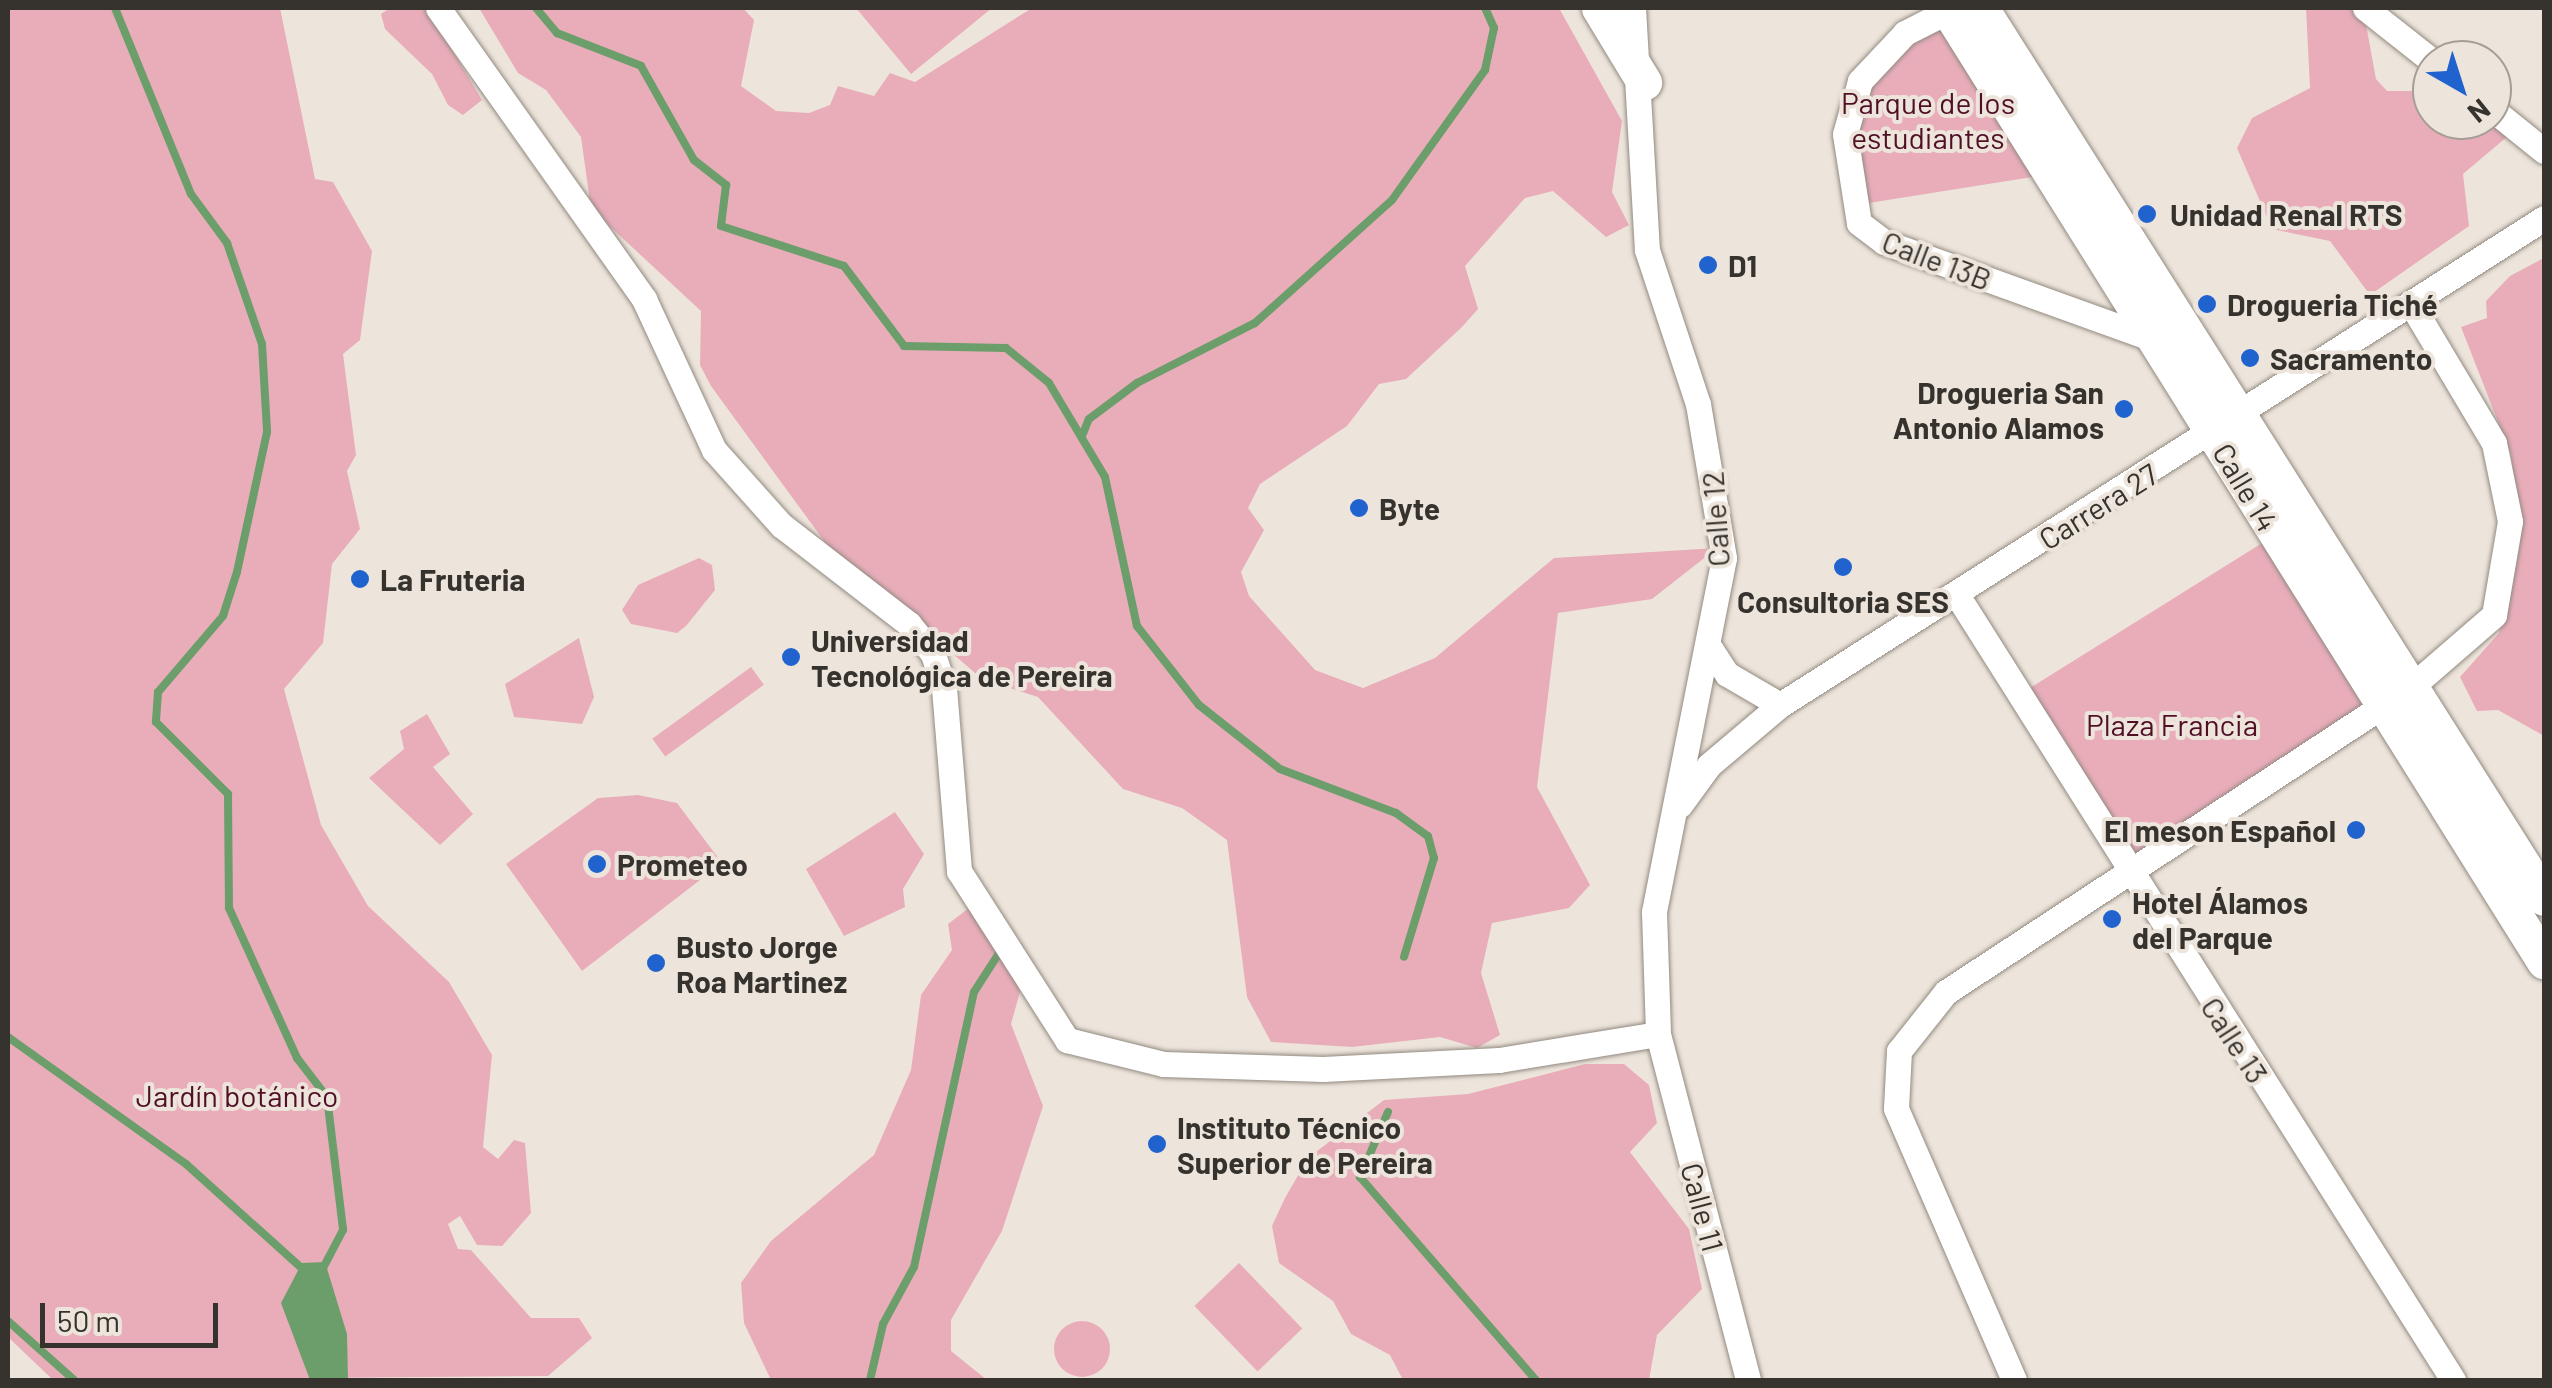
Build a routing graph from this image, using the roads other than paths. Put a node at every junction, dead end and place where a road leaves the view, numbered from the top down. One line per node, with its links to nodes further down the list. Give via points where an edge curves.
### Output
1 (438, 8): 23 (street, via 644,299 714,450 781,525 886,604 933,654 944,688 960,871 1067,1040 1163,1064 1323,1068 1499,1060)
2 (1599, 8): 7 (main road)
3 (1634, 8): 7 (street, Calle 12)
4 (1960, 8): 12 (main road, Calle 14); 12 (street, Calle 13B, via 1905,34 1860,81 1846,134 1859,222 1884,242); 13 (main road, Calle 14)
5 (2365, 8): 6 (street)
6 (2412, 45)
7 (1644, 82): 15 (street, Calle 12, via 1648,250 1698,404 1720,512)
8 (2512, 125): 9 (street)
9 (2544, 151)
10 (2544, 218): 11 (street, Carrera 27)
11 (2411, 304): 13 (street, Carrera 27); 16 (street, via 2488,429 2510,521 2494,614)
12 (2154, 339): 13 (main road, Calle 14)
13 (2226, 425): 14 (street, Carrera 27); 16 (main road, Calle 14); 18 (main road, Calle 14)
14 (1957, 595): 17 (street, Carrera 27); 20 (street, Calle 13)
15 (1710, 648): 17 (street, via 1739,684); 19 (street, Calle 12)
16 (2411, 688): 18 (street); 21 (main road, Calle 14)
17 (1780, 705): 19 (street, Carrera 27, via 1709,765)
18 (2381, 707): 20 (street); 22 (main road, Calle 14)
19 (1672, 818): 23 (street, Calle 12, via 1651,938)
20 (2130, 876): 25 (street, via 1946,992 1899,1051 1896,1108); 26 (street, Calle 13)
21 (2544, 898)
22 (2544, 961)
23 (1658, 1034): 24 (street, Calle 11)
24 (1748, 1380)
25 (2014, 1380)
26 (2453, 1380)

